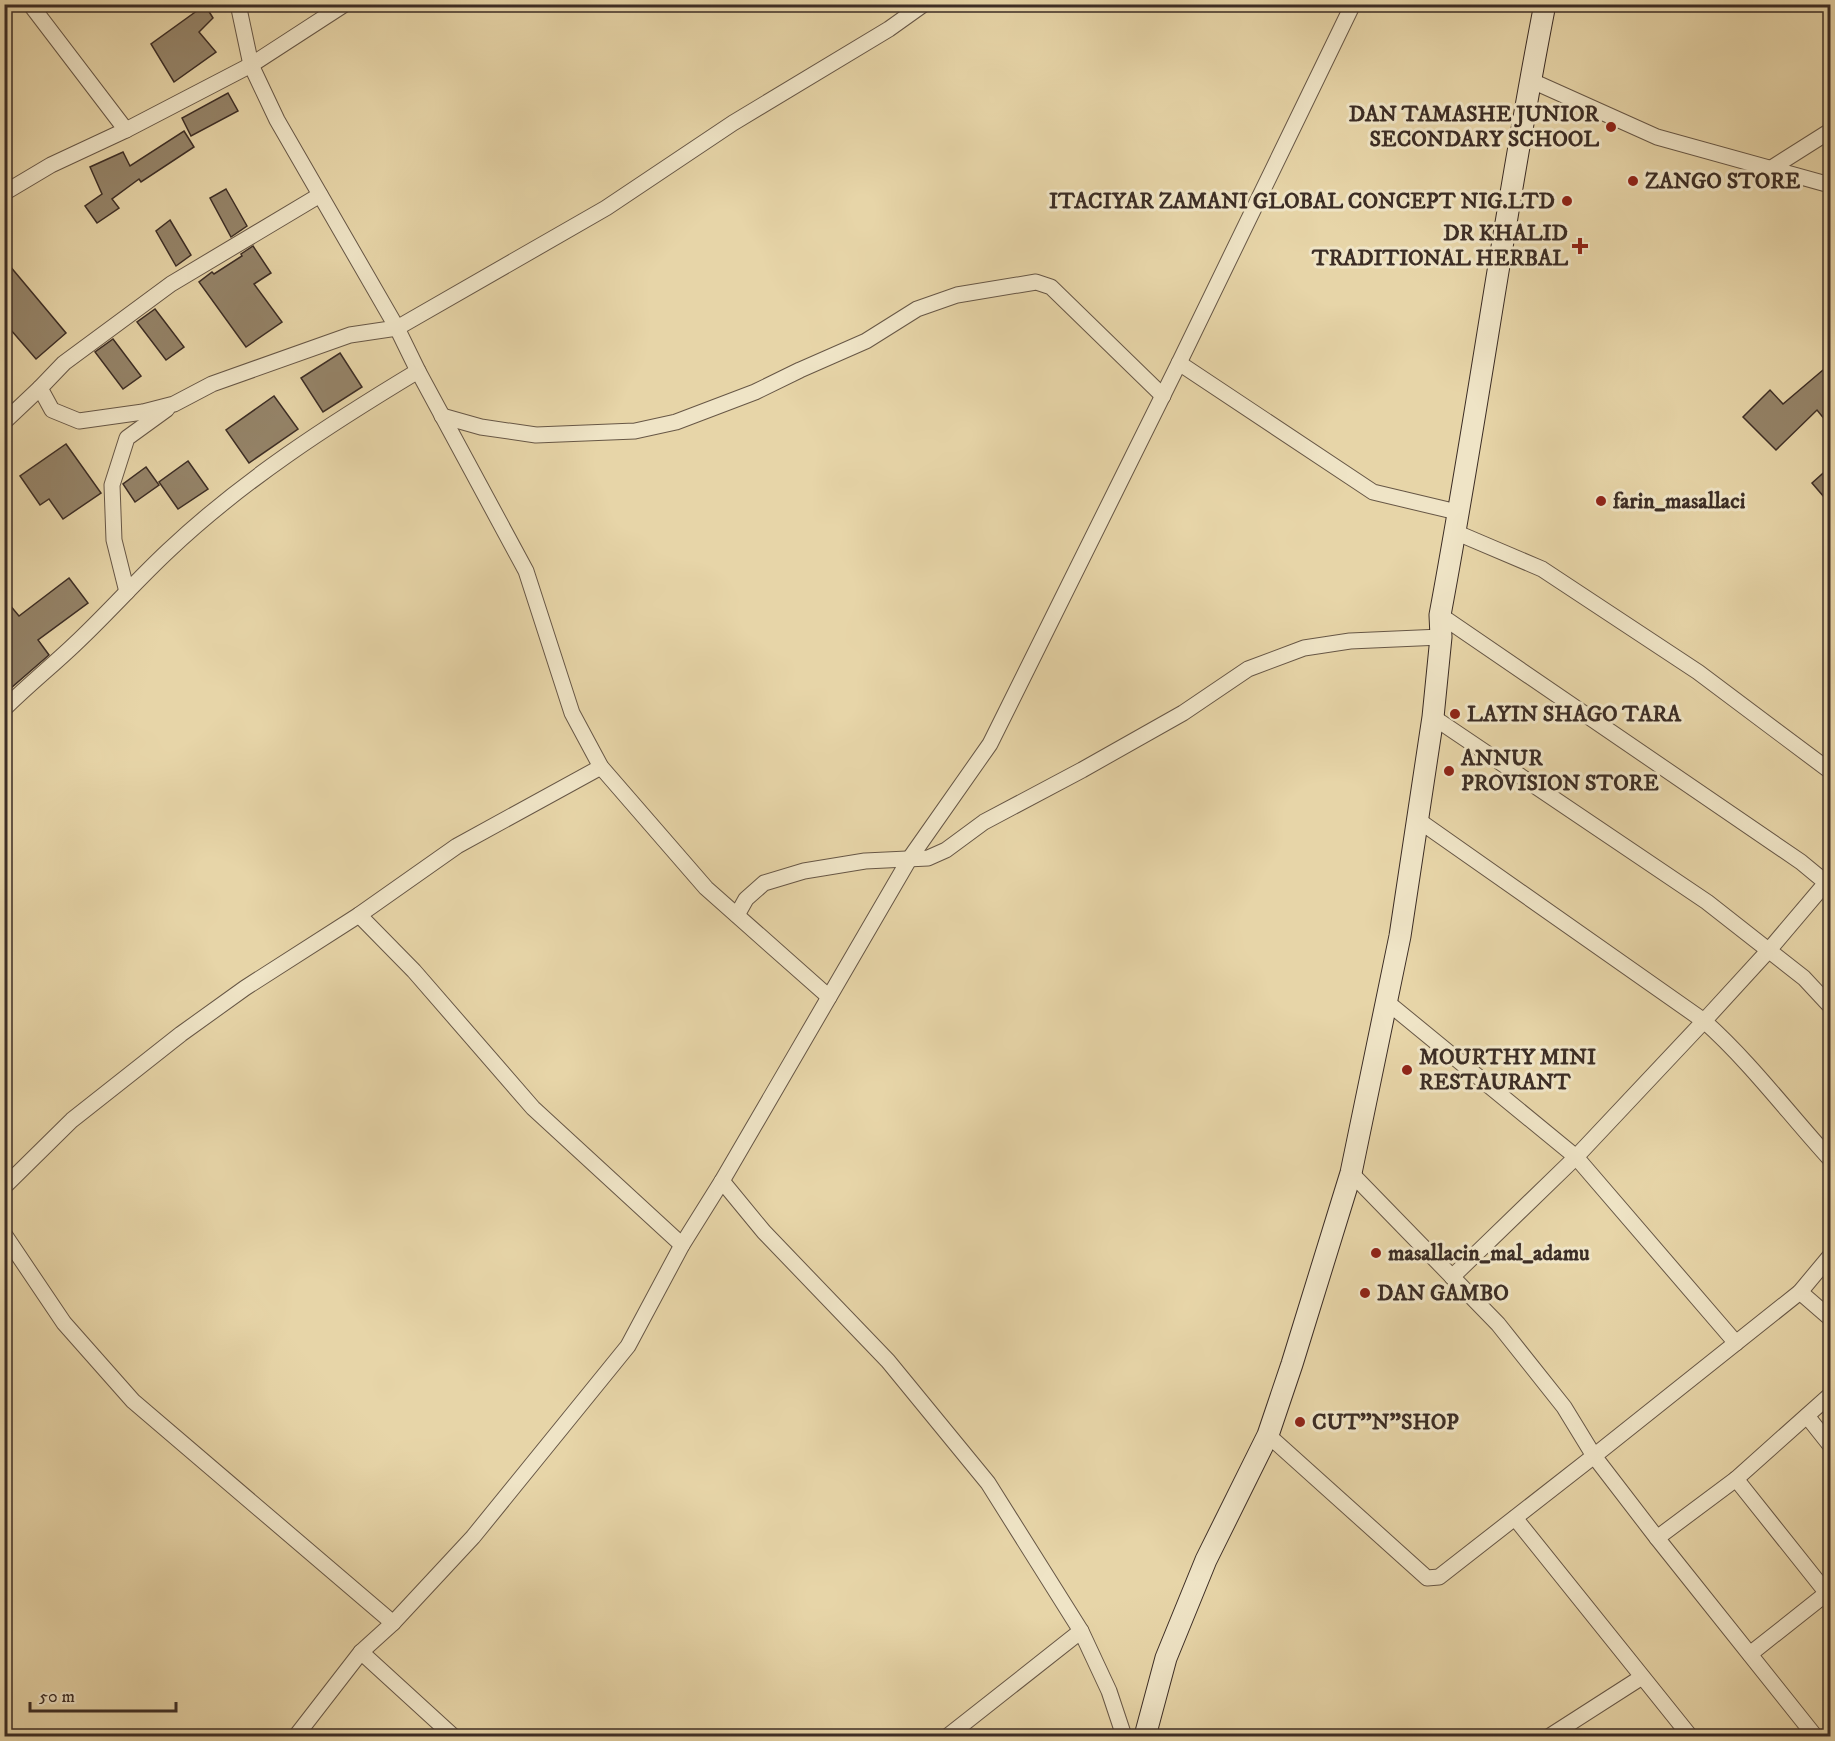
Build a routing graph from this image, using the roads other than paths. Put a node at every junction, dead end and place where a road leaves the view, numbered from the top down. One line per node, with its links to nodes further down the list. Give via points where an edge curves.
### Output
1 (30, 4): 9 (street)
2 (237, 4): 7 (street)
3 (345, 4): 7 (street)
4 (924, 4): 15 (street, via 606,208)
5 (1545, 4): 8 (street)
6 (1352, 5): 16 (street)
7 (251, 65): 9 (street); 14 (street)
8 (1530, 80): 11 (street, via 1657,137); 23 (street)
9 (126, 130): 13 (street, via 51,165)
10 (1830, 131): 11 (street)
11 (1770, 169): 12 (street)
12 (1830, 185)
13 (4, 193)
14 (320, 195): 15 (street); 18 (street, via 171,284 64,363)
15 (397, 328): 17 (street); 20 (street, via 350,335 212,384)
16 (1179, 363): 19 (street); 23 (street, via 1373,492)
17 (418, 371): 21 (street); 24 (street, via 293,449 168,550)
18 (40, 388): 20 (street, via 52,410 80,421); 22 (street)
19 (1163, 396): 21 (street, via 1051,287 1036,282 957,295 917,309 866,341 755,392 676,422 635,431 536,435 481,427); 32 (street, via 990,744)
20 (174, 404): 24 (street, via 127,438 112,485 114,540)
21 (442, 416): 29 (street, via 526,571 572,713)
22 (4, 422)
23 (1456, 522): 25 (street); 30 (street, via 1542,569 1698,672)
24 (127, 592): 27 (street)
25 (1440, 615): 26 (street); 33 (street)
26 (1442, 637): 28 (street); 32 (street, via 1316,646 1248,669 1182,713 984,822 946,850 928,858)
27 (4, 708)
28 (1433, 717): 31 (street); 36 (street, via 1707,902)
29 (601, 767): 34 (street, via 457,846); 35 (street, via 706,888)
30 (1830, 771)
31 (1418, 820): 38 (street); 40 (street)
32 (910, 858): 35 (street, via 804,871 764,883 746,899); 37 (street)
33 (1829, 882): 36 (street)
34 (359, 915): 45 (street, via 181,1034 72,1120); 47 (street, via 414,970 533,1108)
35 (737, 915): 37 (street)
36 (1769, 950): 39 (street); 40 (street)
37 (829, 997): 44 (street)
38 (1387, 1002): 41 (street); 43 (street)
39 (1830, 1006)
40 (1704, 1021): 41 (street); 42 (street, via 1731,1045)
41 (1576, 1157): 49 (street); 52 (street)
42 (1830, 1159)
43 (1351, 1173): 49 (street); 55 (street)
44 (722, 1181): 47 (street); 63 (street, via 764,1232 888,1360 988,1482)
45 (4, 1187)
46 (4, 1234): 62 (street, via 64,1323 133,1401)
47 (682, 1245): 62 (street, via 628,1346 473,1537)
48 (1830, 1256): 50 (street)
49 (1452, 1277): 57 (street, via 1498,1324 1556,1398)
50 (1800, 1292): 51 (street); 52 (street)
51 (1830, 1318)
52 (1736, 1343): 57 (street)
53 (1830, 1395): 54 (street)
54 (1807, 1416): 56 (street); 58 (street)
55 (1268, 1435): 59 (street, via 1427,1578 1439,1577); 67 (street, via 1206,1560 1166,1658)
56 (1830, 1445)
57 (1594, 1456): 59 (street); 60 (street)
58 (1736, 1479): 60 (street); 61 (street)
59 (1515, 1518): 66 (street)
60 (1657, 1538): 65 (street)
61 (1829, 1595): 65 (street)
62 (393, 1623): 64 (street)
63 (1081, 1631): 70 (street); 71 (street, via 1109,1691)
64 (361, 1652): 68 (street); 69 (street)
65 (1750, 1654): 74 (street)
66 (1642, 1677): 72 (street); 73 (street)
67 (1149, 1734)
68 (296, 1737)
69 (453, 1737)
70 (948, 1737)
71 (1124, 1737)
72 (1550, 1737)
73 (1690, 1737)
74 (1815, 1737)

